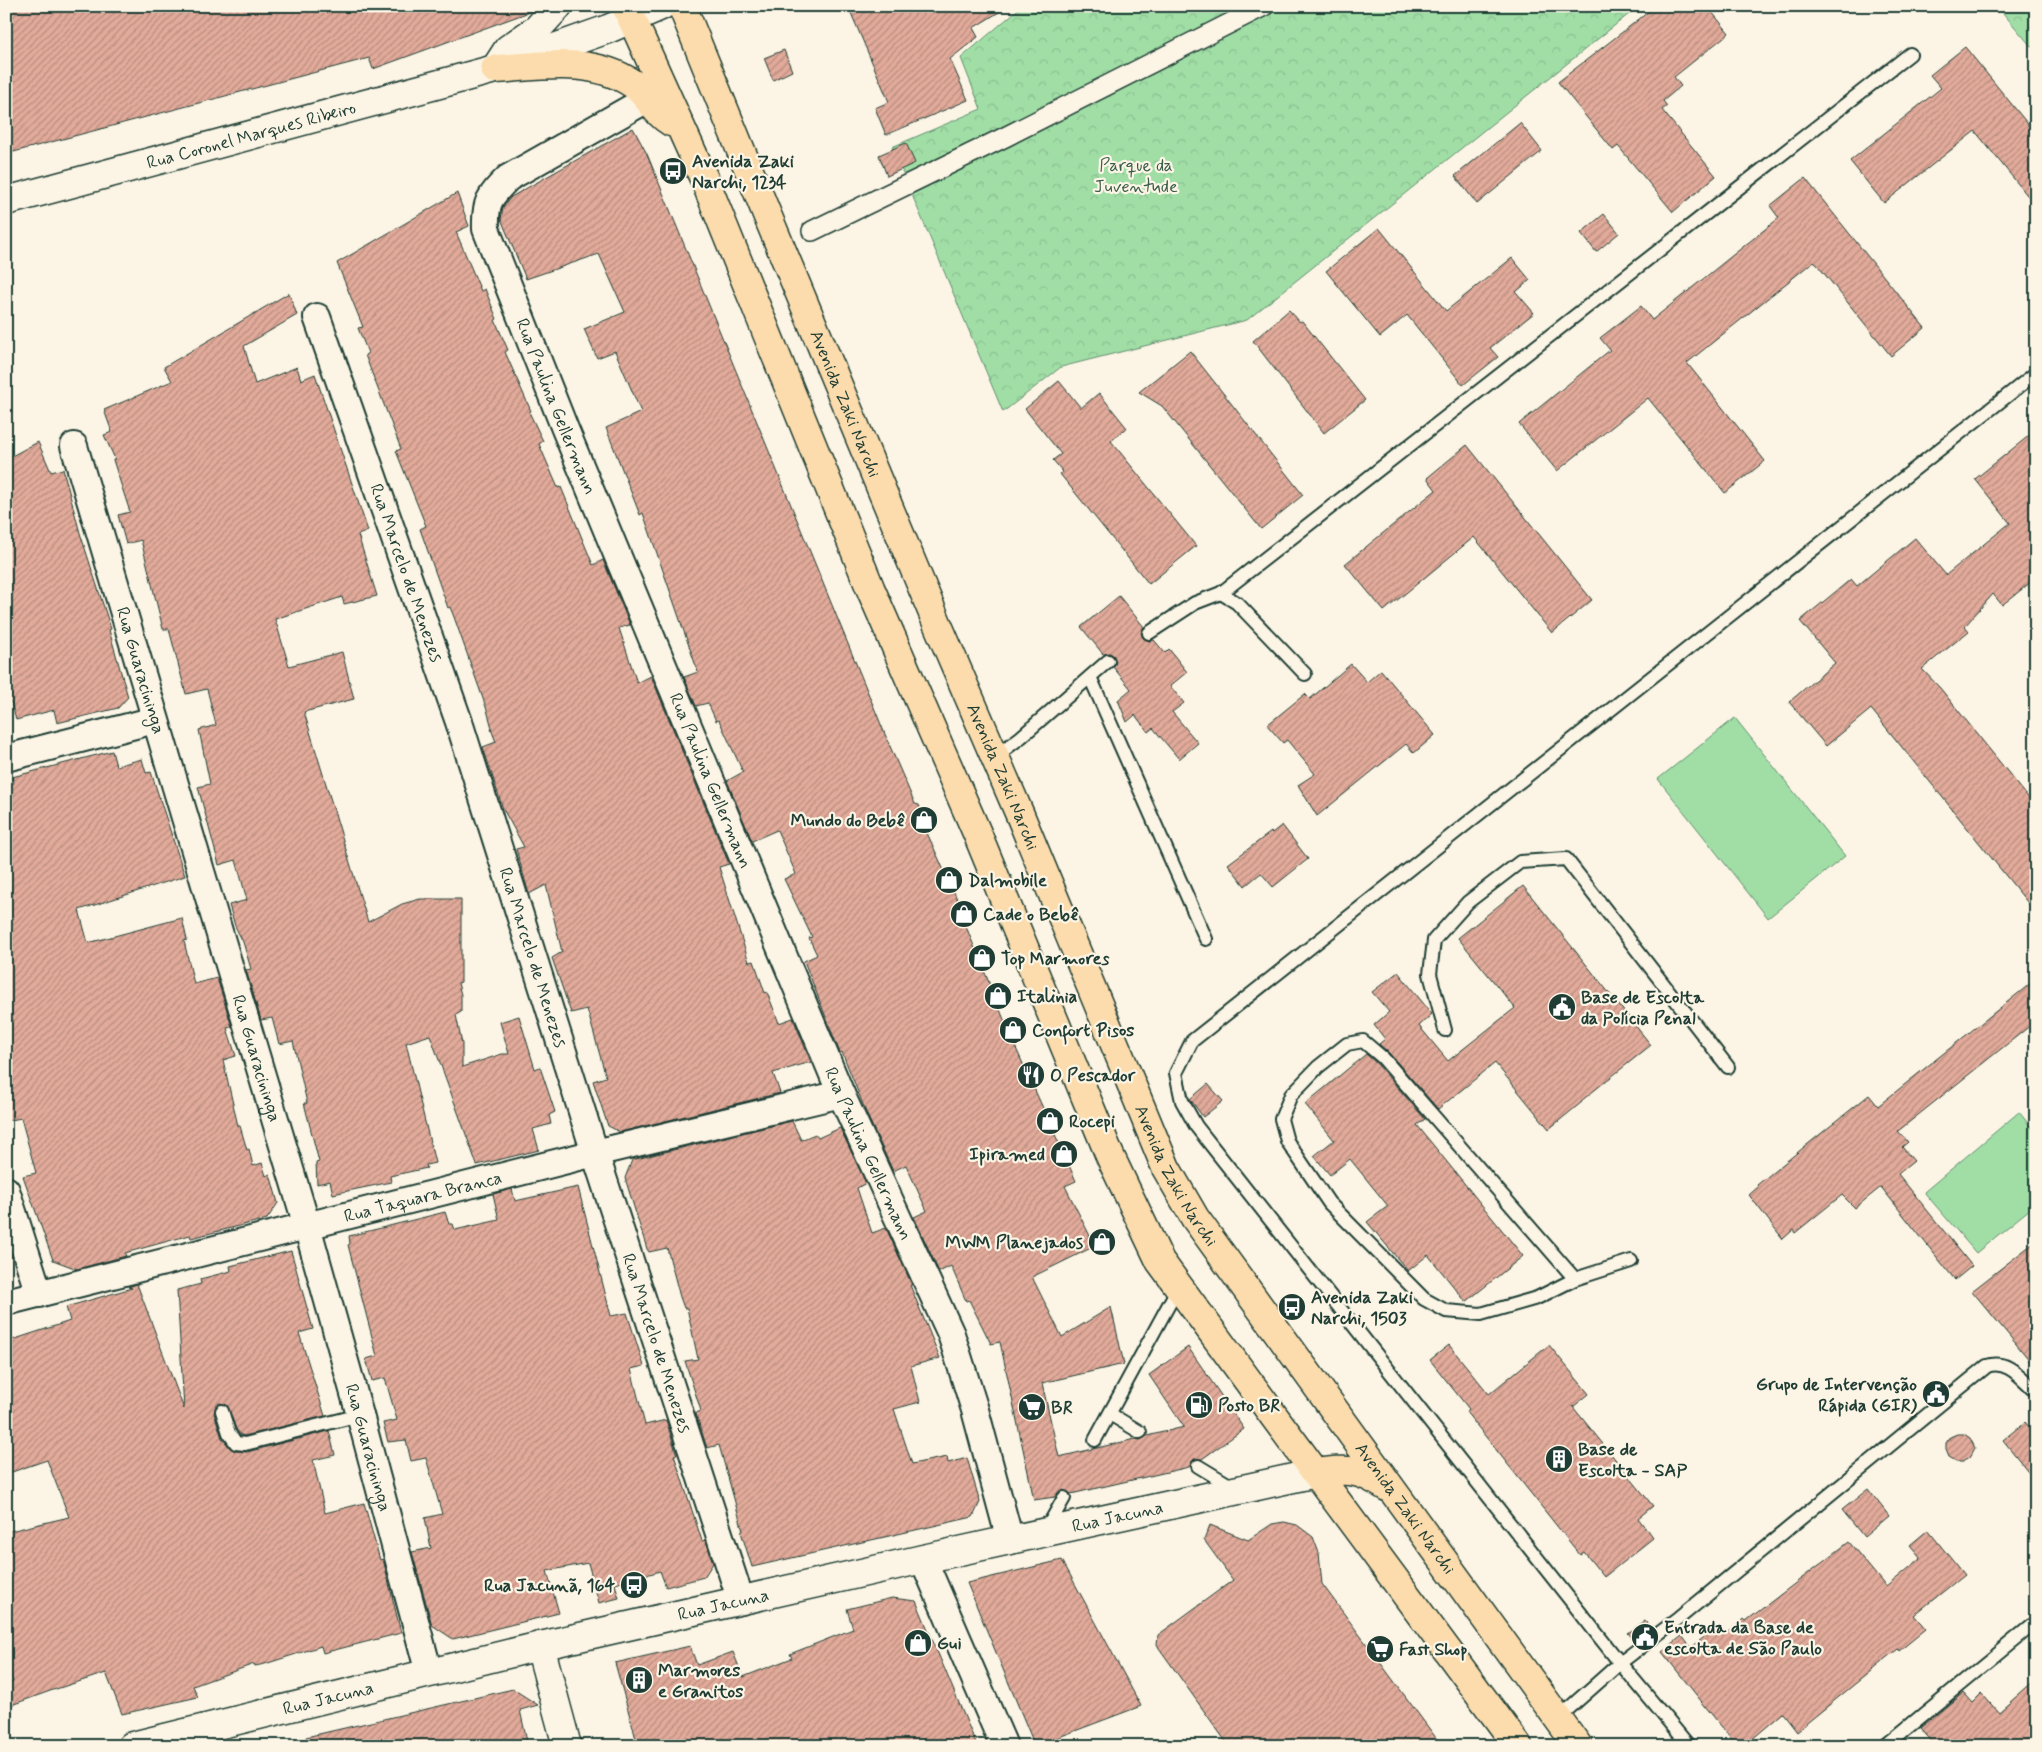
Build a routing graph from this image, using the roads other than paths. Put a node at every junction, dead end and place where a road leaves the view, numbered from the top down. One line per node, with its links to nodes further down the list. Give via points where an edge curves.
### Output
1 (558, 6): 7 (main road, via 537,29 508,49)
2 (661, 6): 5 (main road, Rua Coronel Marques Ribeiro)
3 (682, 6): 21 (main road, Avenida Zaki Narchi, via 937,624)
4 (1264, 6): 11 (street)
5 (629, 12): 7 (main road, Rua Coronel Marques Ribeiro); 9 (main road)
6 (1910, 54): 15 (lane)
7 (495, 69): 8 (main road, via 591,66 633,84); 10 (main road, Rua Coronel Marques Ribeiro)
8 (649, 98): 9 (main road, via 662,117); 26 (street, Rua Paulina Gellermann, via 508,178 493,194 485,209 486,229 565,429)
9 (680, 126): 32 (main road, via 1110,1156 1160,1261)
10 (6, 200)
11 (812, 231)
12 (317, 317): 27 (street, Rua Marcelo de Menezes, via 459,722)
13 (2036, 373): 52 (lane, via 1192,1041 1176,1073 1182,1101 1196,1126)
14 (74, 446): 20 (street, Rua Guaracininga)
15 (1221, 593): 16 (lane, via 1195,603); 18 (lane, via 1237,603)
16 (1149, 633)
17 (1108, 661): 19 (lane)
18 (1305, 674)
19 (1090, 677): 21 (lane); 23 (lane)
20 (155, 720): 22 (street); 29 (street, Rua Guaracininga)
21 (996, 756): 44 (main road, Avenida Zaki Narchi, via 1166,1168 1182,1199)
22 (6, 758)
23 (1206, 939)
24 (1445, 1030): 25 (lane, via 1430,974 1434,940 1468,902 1520,862 1566,859)
25 (1728, 1067)
26 (841, 1094): 27 (street, Rua Taquara Branca); 47 (street, Rua Paulina Gellermann, via 951,1334)
27 (595, 1153): 29 (street, Rua Taquara Branca); 49 (street, Rua Marcelo de Menezes)
28 (6, 1190): 33 (street)
29 (307, 1226): 33 (street, Rua Taquara Branca); 38 (street, Rua Guaracininga)
30 (1631, 1261): 31 (lane)
31 (1576, 1279): 31 (lane, via 1537,1298 1481,1314 1446,1311 1424,1299 1329,1203 1287,1141 1281,1119 1291,1096 1318,1067 1347,1044 1362,1041 1383,1058)
32 (1178, 1286): 37 (lane); 42 (main road)
33 (39, 1294): 34 (street, Rua Taquara Branca)
34 (6, 1302)
35 (2036, 1391): 52 (lane, via 2006,1364 1987,1366)
36 (222, 1412): 38 (lane, via 236,1443 245,1444)
37 (1110, 1414): 39 (lane); 40 (lane)
38 (360, 1415): 53 (street, Rua Guaracininga)
39 (1140, 1432)
40 (1095, 1440)
41 (1198, 1466): 43 (lane)
42 (1316, 1473): 43 (main road, Rua Jacuna); 44 (main road, via 1356,1471 1369,1475); 58 (main road)
43 (1238, 1490): 46 (main road, Rua Jacuna)
44 (1392, 1490): 54 (main road, Avenida Zaki Narchi)
45 (1064, 1498): 46 (lane)
46 (1045, 1532): 47 (main road, Rua Jacuna)
47 (1010, 1540): 48 (main road, Rua Jacuna)
48 (923, 1559): 49 (main road, Rua Jacuna); 57 (street)
49 (741, 1601): 51 (main road, Rua Jacuna)
50 (2036, 1622): 61 (lane)
51 (540, 1646): 53 (main road, Rua Jacuna); 56 (main road)
52 (1620, 1663): 54 (lane); 60 (lane)
53 (430, 1673): 55 (main road, Rua Jacuna)
54 (1558, 1718): 59 (main road, Avenida Zaki Narchi)
55 (132, 1746)
56 (567, 1746)
57 (1004, 1746)
58 (1518, 1746)
59 (1578, 1746)
60 (1689, 1746)
61 (1885, 1746)

